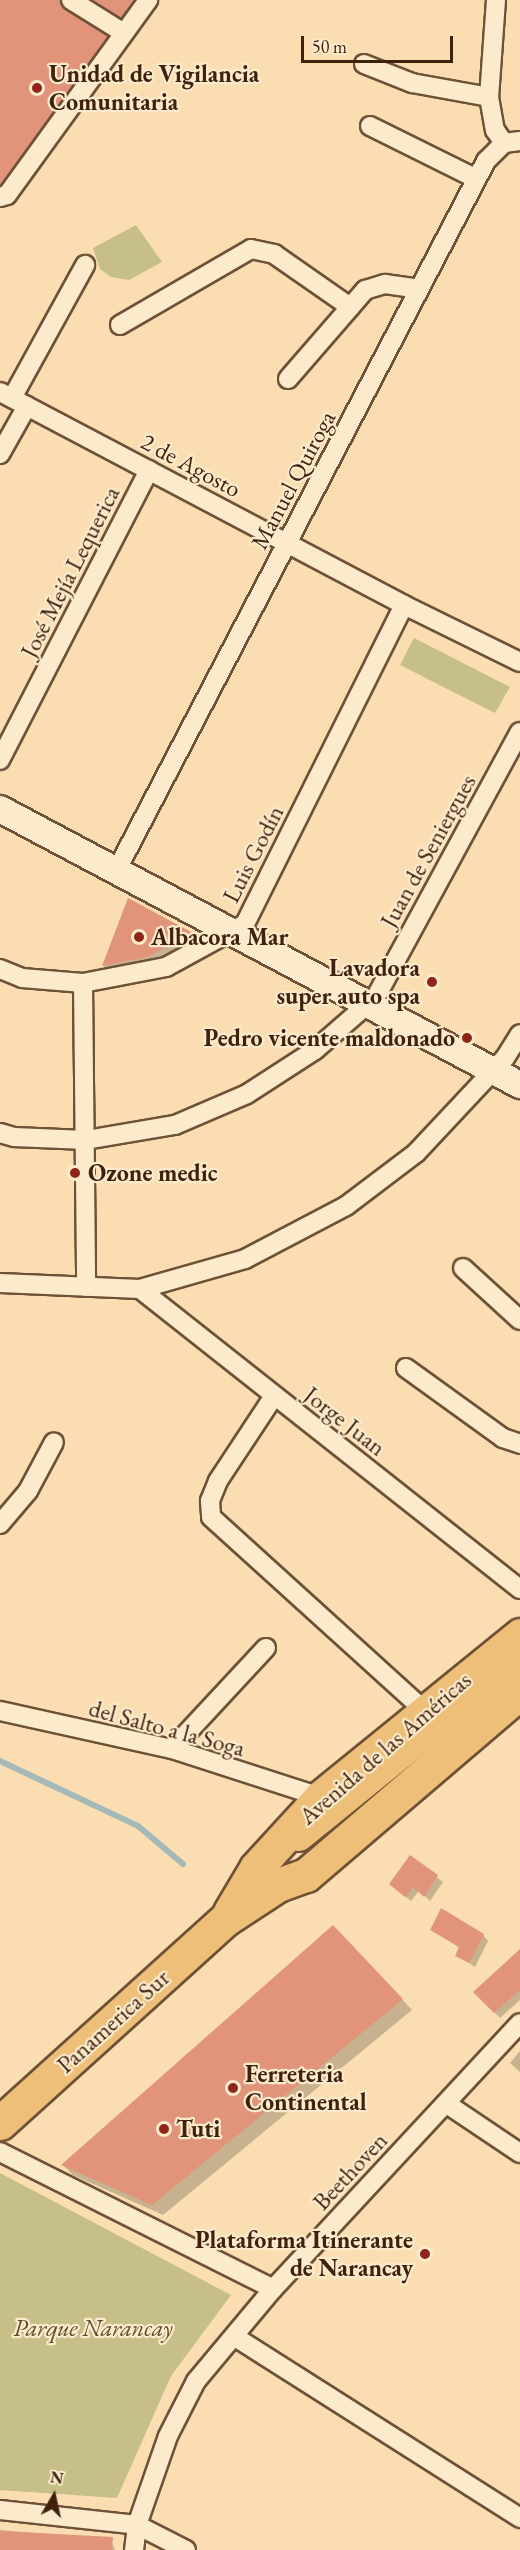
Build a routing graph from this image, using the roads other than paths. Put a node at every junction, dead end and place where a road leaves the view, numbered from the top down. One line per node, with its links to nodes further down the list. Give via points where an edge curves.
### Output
1 (71, 0): 4 (street)
2 (148, 0): 4 (street)
3 (496, 0): 6 (street)
4 (124, 33): 10 (street, via 7,195)
5 (364, 64): 6 (street, via 412,83)
6 (489, 97): 8 (street, via 495,130)
7 (370, 126): 9 (street)
8 (512, 142): 9 (street, Manuel Quiroga, via 491,153)
9 (477, 178): 12 (street, Manuel Quiroga)
10 (0, 197)
11 (85, 265): 16 (street)
12 (419, 290): 13 (street, via 380,285 357,296); 19 (street, Manuel Quiroga)
13 (350, 307): 14 (street, via 274,254 251,249); 15 (street)
14 (120, 325)
15 (288, 379)
16 (13, 398): 17 (street); 18 (street, 2 de Agosto)
17 (0, 454)
18 (150, 470): 19 (street, 2 de Agosto); 23 (street, José Mejía Lequerica)
19 (287, 542): 20 (street, 2 de Agosto); 26 (street, Manuel Quiroga)
20 (404, 606): 21 (street, 2 de Agosto); 27 (street, Luis Godín)
21 (520, 662)
22 (520, 732): 30 (street, Juan de Seniergues)
23 (0, 760)
24 (0, 793): 26 (street)
25 (0, 809): 27 (street)
26 (123, 858): 27 (street)
27 (237, 928): 29 (street, Luis Godín, via 166,968); 30 (street)
28 (0, 969): 29 (street, Luis Godín, via 22,978)
29 (83, 983): 35 (street)
30 (373, 998): 32 (street); 35 (street, Juan de Seniergues, via 315,1050 247,1094 175,1125)
31 (520, 1034): 32 (street)
32 (506, 1065): 33 (street); 39 (street, via 416,1152 346,1206 245,1259)
33 (520, 1085)
34 (0, 1133): 35 (street, Juan de Seniergues)
35 (86, 1140): 38 (street)
36 (463, 1268): 40 (street)
37 (0, 1283): 38 (street)
38 (86, 1287): 39 (street)
39 (140, 1289): 42 (street, Jorge Juan)
40 (520, 1320)
41 (406, 1368): 44 (street, via 503,1438)
42 (274, 1396): 46 (street, Jorge Juan); 53 (street, via 218,1481 210,1501 211,1516)
43 (54, 1442): 45 (street, via 27,1491)
44 (520, 1444)
45 (0, 1524)
46 (520, 1589)
47 (520, 1635): 53 (highway, Avenida de las Américas)
48 (266, 1648): 54 (street)
49 (520, 1658): 56 (main road, Avenida de las Américas)
50 (520, 1671): 56 (main road, Avenida de las Américas)
51 (520, 1692): 56 (highway, Avenida de las Américas, via 306,1875)
52 (0, 1711): 54 (street, del Salto a la Soga)
53 (425, 1712): 55 (highway, Avenida de las Américas)
54 (172, 1749): 55 (street, del Salto a la Soga)
55 (321, 1797): 56 (highway, Avenida de las Américas)
56 (267, 1877): 57 (highway, Avenida de las Américas)
57 (226, 1919): 60 (highway, Panamerica Sur)
58 (520, 2023): 59 (street, Beethoven)
59 (447, 2104): 62 (street); 63 (street, Beethoven)
60 (0, 2123)
61 (0, 2152): 63 (street)
62 (520, 2152)
63 (273, 2289): 64 (street, Beethoven)
64 (235, 2337): 66 (street); 67 (street, Beethoven, via 185,2397)
65 (0, 2510): 67 (street)
66 (520, 2518)
67 (137, 2525): 68 (street, Beethoven); 69 (street)
68 (134, 2550)
69 (186, 2550)

